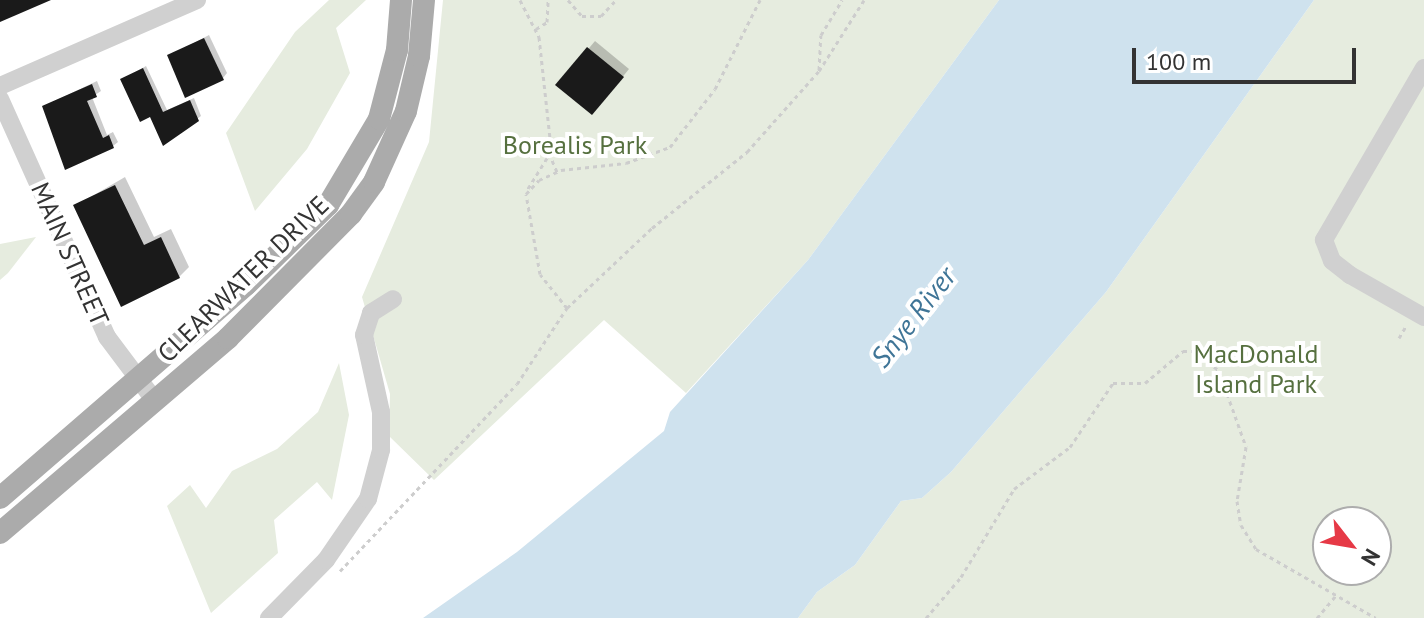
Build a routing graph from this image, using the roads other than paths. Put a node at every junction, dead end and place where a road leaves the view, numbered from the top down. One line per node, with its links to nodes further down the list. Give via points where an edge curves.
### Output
1 (197, 0): 5 (street)
2 (401, 0): 9 (main road, CLEARWATER DRIVE, via 386,99 344,183 298,239)
3 (424, 0): 10 (main road, CLEARWATER DRIVE, via 419,56 406,111 362,200 278,292)
4 (1424, 68): 8 (street, via 1324,240 1332,261)
5 (0, 86)
6 (0, 99): 9 (street, MAIN STREET, via 107,337)
7 (393, 299): 13 (street, via 371,313 364,335 381,412 381,450 368,499 326,560)
8 (1424, 317)
9 (138, 382): 10 (street, MAIN STREET); 11 (main road, CLEARWATER DRIVE)
10 (155, 401): 12 (main road, CLEARWATER DRIVE)
11 (0, 498)
12 (0, 533)
13 (269, 618)

